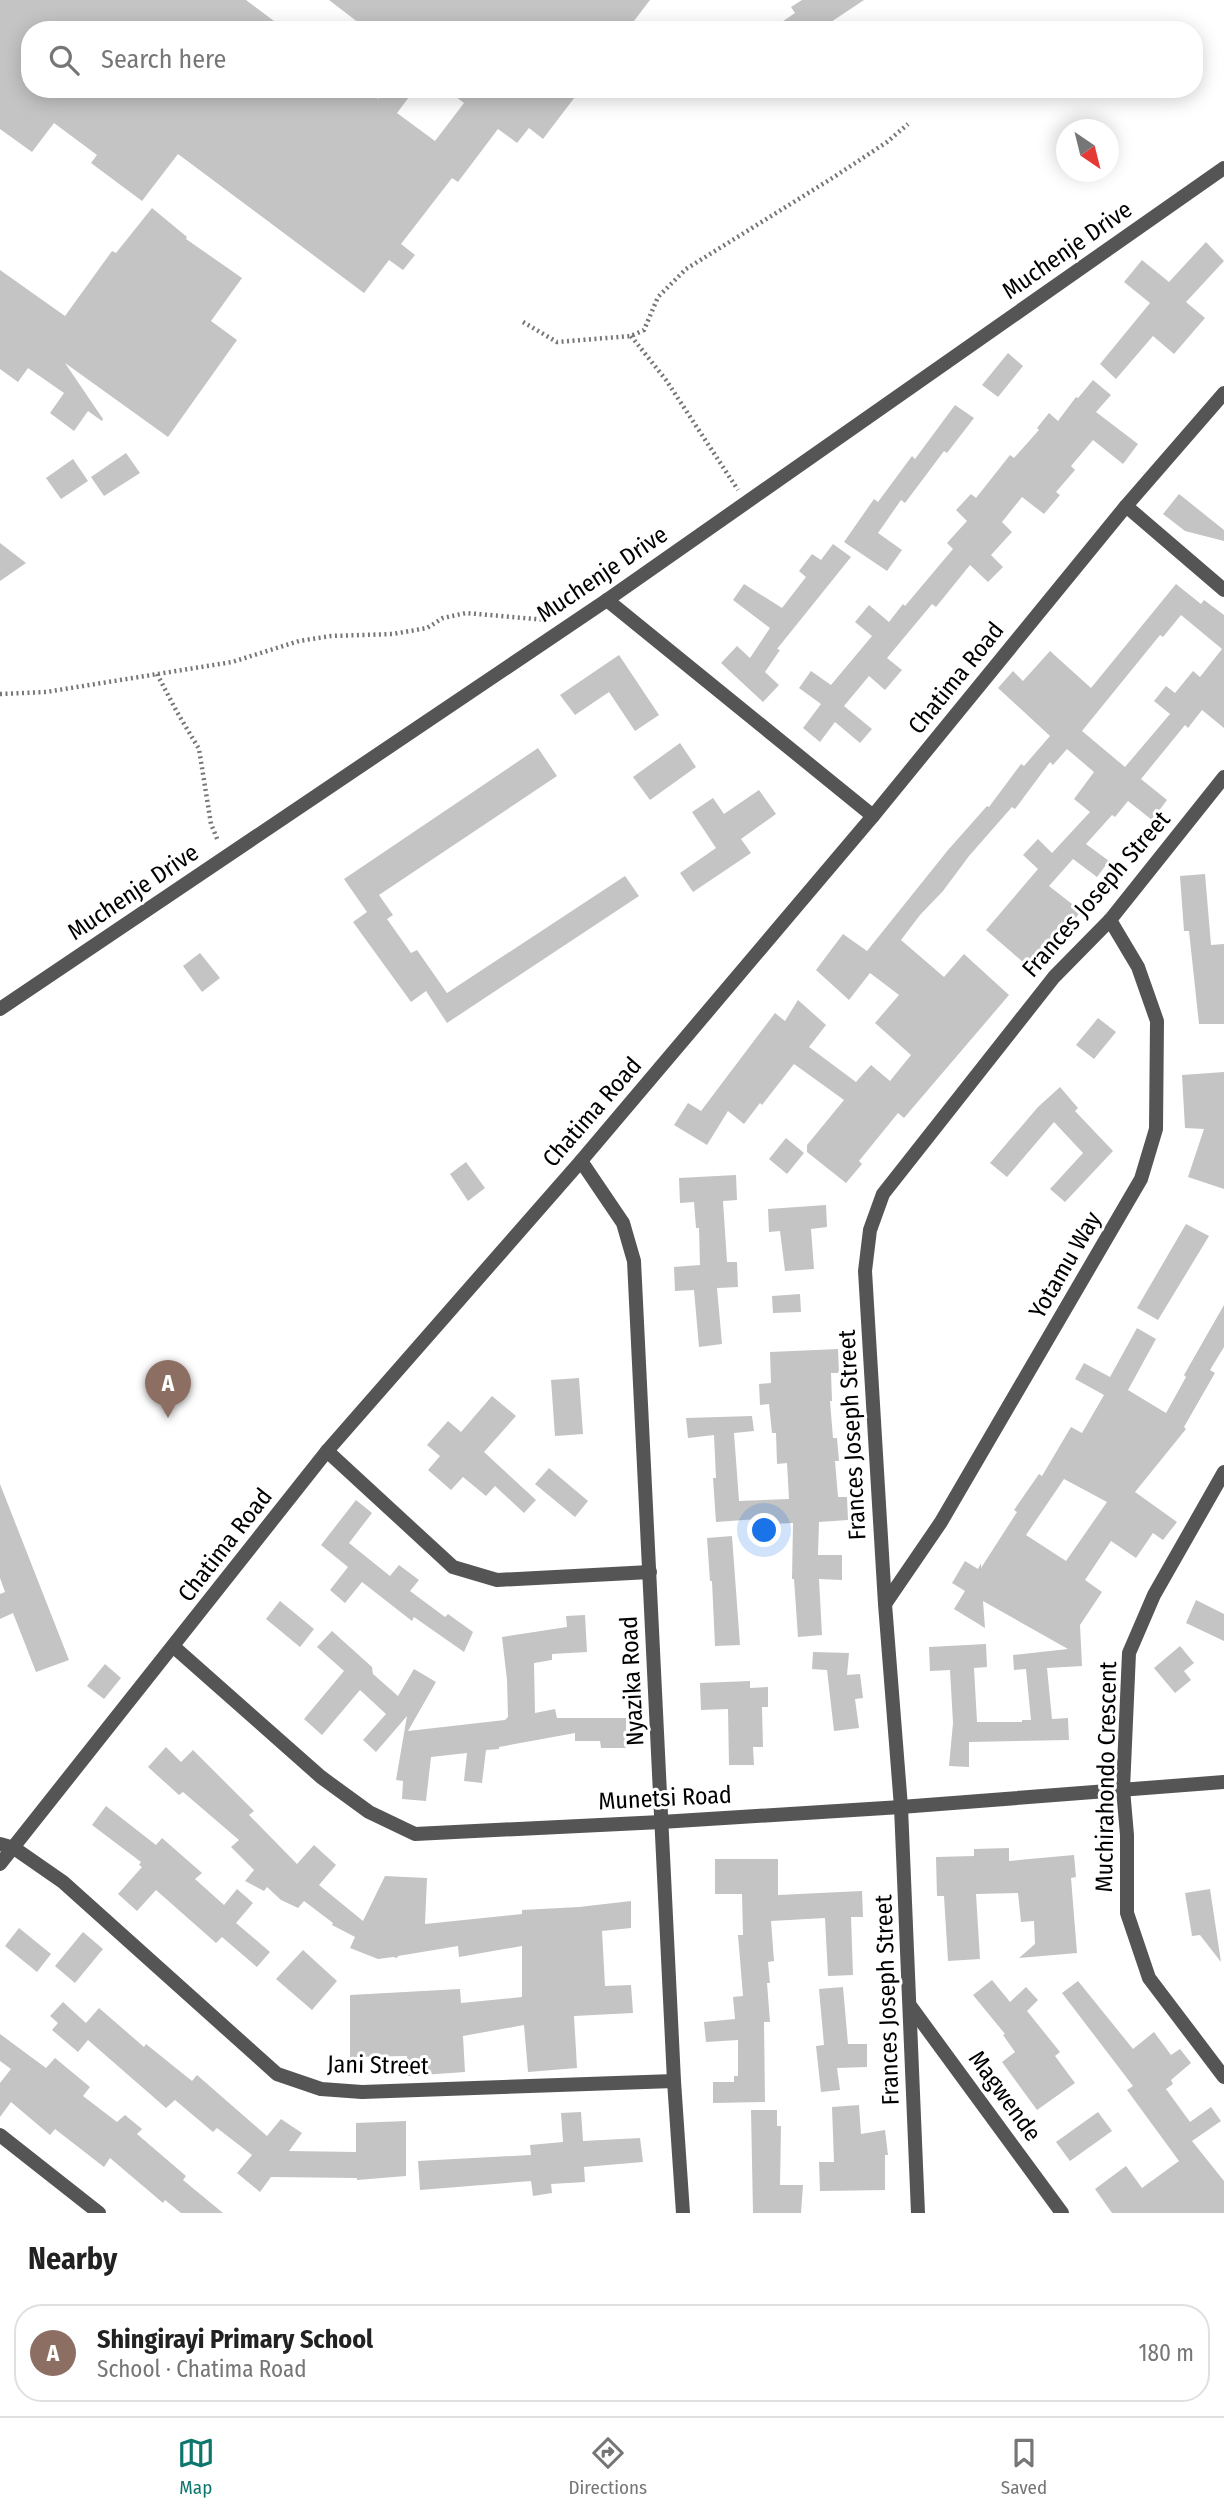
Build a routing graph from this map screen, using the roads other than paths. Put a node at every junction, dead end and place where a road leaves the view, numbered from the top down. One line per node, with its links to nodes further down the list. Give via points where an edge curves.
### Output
1 (1224, 168): 5 (street, Muchenje Drive)
2 (1224, 393): 3 (street, Chatima Road)
3 (1126, 506): 4 (street); 7 (street, Chatima Road)
4 (1224, 590)
5 (607, 600): 7 (street); 9 (street, Muchenje Drive, via 224,859)
6 (1224, 777): 8 (street, Frances Joseph Street)
7 (873, 816): 10 (street, Chatima Road)
8 (1110, 920): 14 (street, Yotamu Way, via 1138,967 1157,1021 1156,1129 1141,1179 941,1522); 14 (street, Frances Joseph Street, via 1054,976 883,1194 870,1230 865,1271)
9 (2, 1002)
10 (581, 1161): 11 (street, Chatima Road); 13 (street, Nyazika Road, via 624,1223 634,1261)
11 (327, 1451): 13 (street, via 453,1567 497,1580); 15 (street, Chatima Road)
12 (1224, 1472): 17 (street, Muchirahondo Crescent, via 1154,1595 1129,1653)
13 (650, 1572): 19 (street, Nyazika Road)
14 (885, 1604): 18 (street, Frances Joseph Street)
15 (174, 1647): 19 (street, Munetsi Road, via 321,1777 369,1812 415,1834); 20 (street, Chatima Road)
16 (1224, 1782): 17 (street, Munetsi Road)
17 (1124, 1790): 18 (street, Munetsi Road); 23 (street, Muchirahondo Crescent, via 1126,1913 1149,1978)
18 (901, 1807): 19 (street, Munetsi Road); 22 (street, Frances Joseph Street)
19 (661, 1822): 24 (street, Nyazika Road)
20 (7, 1846): 21 (street, Chatima Road); 24 (street, Jani Street, via 63,1882 276,2074 321,2089 362,2092)
21 (0, 1864)
22 (911, 2007): 28 (street, Frances Joseph Street); 29 (street, Magwende)
23 (1224, 2077)
24 (674, 2081): 27 (street, Nyazika Road)
25 (0, 2135): 26 (street)
26 (99, 2213)
27 (683, 2213)
28 (918, 2213)
29 (1062, 2213)

